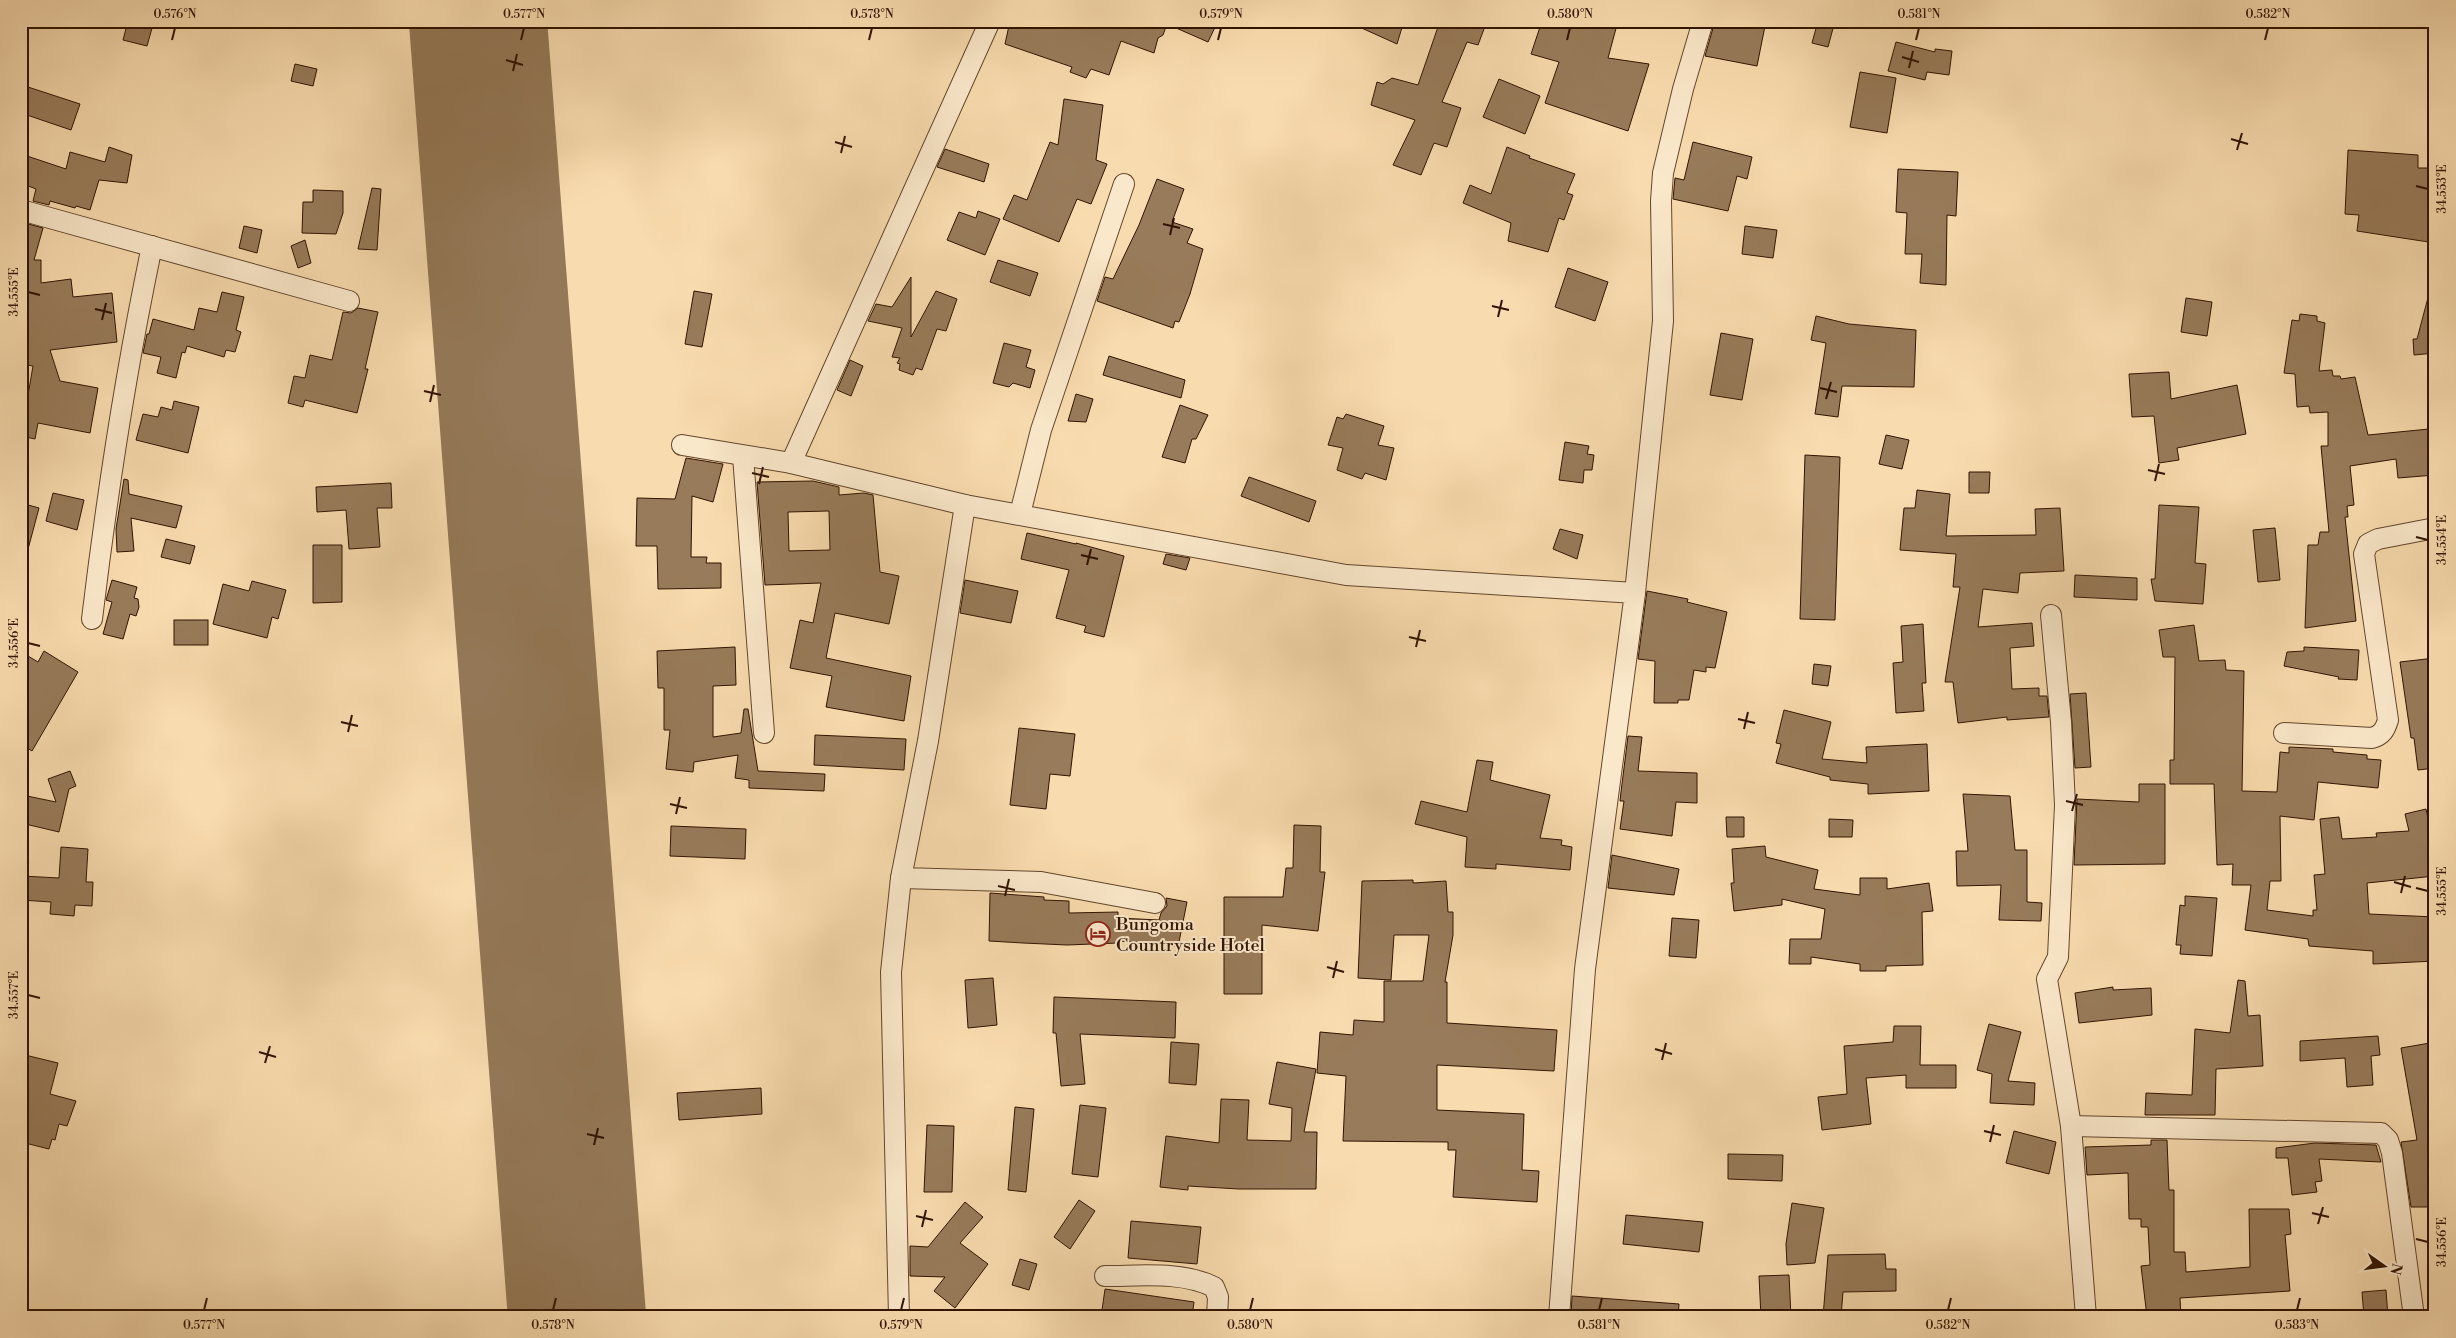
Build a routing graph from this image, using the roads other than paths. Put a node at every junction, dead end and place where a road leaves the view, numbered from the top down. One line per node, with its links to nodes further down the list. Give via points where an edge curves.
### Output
1 (990, 21): 9 (street)
2 (1703, 21): 13 (street, via 1662,173 1663,321)
3 (1124, 184): 11 (street, via 1042,430)
4 (21, 210): 5 (street)
5 (152, 246): 6 (street); 15 (street, via 131,344)
6 (349, 301)
7 (682, 445): 8 (street)
8 (743, 456): 9 (street); 16 (street)
9 (791, 463): 10 (street)
10 (965, 505): 11 (street); 18 (street, via 928,741)
11 (1020, 514): 13 (street, via 1346,575)
12 (2435, 528): 17 (street, via 2378,540 2368,544 2364,554 2388,720 2386,728 2372,738)
13 (1635, 592): 24 (street, via 1585,969)
14 (2051, 615): 20 (street, via 2065,805 2058,957 2047,979)
15 (92, 619)
16 (764, 733)
17 (2284, 733)
18 (901, 878): 19 (street, via 1041,882); 22 (street, via 891,972)
19 (1155, 902)
20 (2071, 1126): 25 (street); 26 (street, via 2381,1133 2388,1140 2392,1153)
21 (1105, 1276): 23 (street, via 1184,1277 1203,1281 1214,1287 1218,1297)
22 (899, 1317)
23 (1217, 1317)
24 (1559, 1317)
25 (2086, 1317)
26 (2414, 1317)

